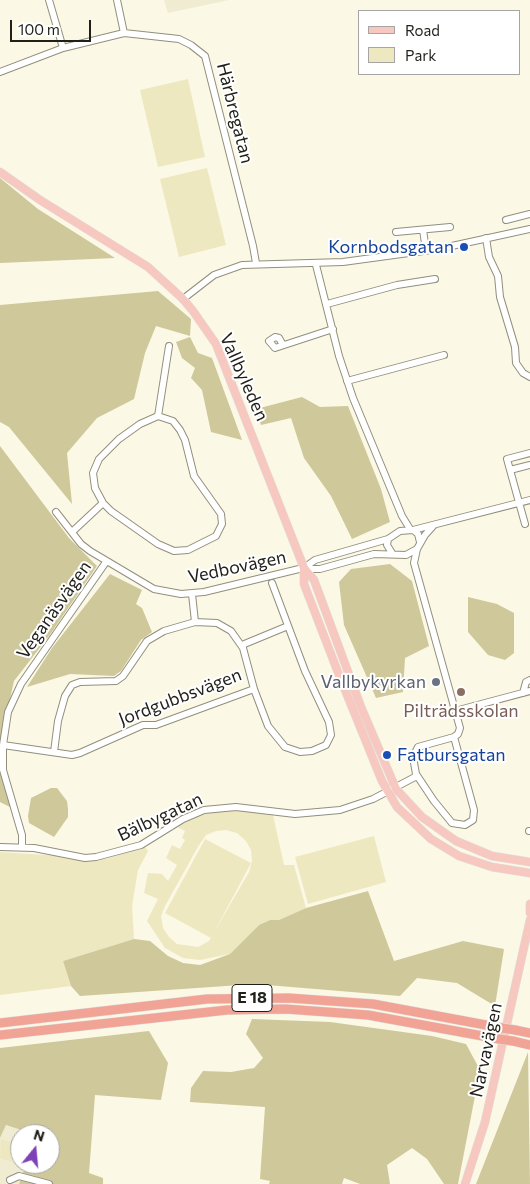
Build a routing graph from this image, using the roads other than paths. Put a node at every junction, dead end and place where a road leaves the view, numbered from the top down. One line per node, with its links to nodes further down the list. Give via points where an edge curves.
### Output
1 (50, 0): 4 (street)
2 (117, 0): 3 (street)
3 (124, 33): 4 (street); 16 (street, Härbregatan, via 179,39 205,56)
4 (63, 48): 6 (street)
5 (0, 62): 6 (street)
6 (2, 71)
7 (0, 172): 19 (main road, Vallbyleden, via 148,267)
8 (529, 215): 9 (street); 11 (street)
9 (506, 220)
10 (450, 227): 12 (street)
11 (529, 229): 14 (street)
12 (423, 230): 13 (street); 15 (street)
13 (396, 232)
14 (486, 238): 15 (street); 25 (street, via 489,256 498,276 516,362)
15 (426, 250): 17 (street)
16 (256, 263): 17 (street); 19 (street, via 224,270)
17 (316, 265): 20 (street)
18 (435, 279): 20 (street)
19 (183, 299): 46 (main road, Vallbyleden, via 216,344)
20 (327, 304): 21 (street)
21 (333, 329): 22 (street); 26 (street)
22 (283, 345)
23 (169, 346): 27 (street)
24 (444, 355): 26 (street)
25 (529, 378)
26 (347, 382): 35 (street)
27 (158, 416): 32 (street, via 140,424 99,459 94,481); 32 (street, via 173,421 183,436 194,476 220,510 220,531 194,549 174,551 158,544)
28 (530, 453): 30 (street, via 507,459)
29 (530, 465): 30 (street)
30 (510, 470): 33 (street)
31 (530, 500): 33 (street)
32 (103, 503): 39 (street)
33 (519, 503): 36 (street); 37 (street)
34 (56, 512): 39 (street, Vedbovägen)
35 (402, 516): 38 (street); 40 (street, via 397,529)
36 (525, 524)
37 (434, 526): 38 (street); 41 (street)
38 (412, 530): 40 (street, via 400,531); 41 (street, via 418,534)
39 (72, 532): 44 (street, Vedbovägen, via 81,544)
40 (389, 537): 42 (street, via 387,545); 46 (street, via 315,560)
41 (418, 546): 43 (street, via 412,553); 45 (street)
42 (392, 553): 43 (street); 46 (street, via 374,554 320,569)
43 (401, 555): 45 (street)
44 (106, 562): 48 (street, Vedbovägen, via 154,589); 57 (street, Veganäsvägen, via 21,684 8,712)
45 (414, 563): 55 (street)
46 (304, 568): 48 (street, Vedbovägen); 60 (main road, Vallbyleden, via 314,580 361,707); 61 (main road, Vallbyleden, via 304,584)
47 (272, 583): 50 (street)
48 (192, 594): 49 (street)
49 (195, 622): 51 (street, Jordgubbsvägen, via 217,623 231,631); 58 (street, Jordgubbsvägen, via 177,625 147,641 116,681 72,685 65,696)
50 (288, 626): 51 (street); 53 (street, via 329,722 331,735 326,745 300,752 284,747 268,726)
51 (242, 645): 53 (street, Jordgubbsvägen)
52 (530, 680): 54 (street, via 526,682)
53 (254, 689): 58 (street, Jordgubbsvägen, via 156,725 143,725 80,754)
54 (527, 692): 55 (street)
55 (456, 711): 56 (street, via 460,728)
56 (454, 737): 59 (street, via 418,747 413,757); 59 (street, via 474,820 464,825 452,823)
57 (3, 745): 58 (street, Jordgubbsvägen); 63 (street, Veganäsvägen, via 4,770 22,835)
58 (54, 752)
59 (416, 774): 60 (street)
60 (396, 789): 61 (street); 64 (main road, Vallbyleden, via 422,817 456,841 492,856)
61 (387, 792): 63 (street, Bälbygatan, via 348,808 316,814 214,808 183,819 141,845 96,858); 65 (main road, Vallbyleden, via 397,807 420,829 459,856 492,868)
62 (1, 847): 63 (street, Bälbygatan)
63 (22, 847)
64 (530, 862)
65 (526, 872): 66 (main road)
66 (530, 880)
67 (530, 904): 68 (main road)
68 (530, 913)
69 (530, 920): 76 (main road, Narvavägen, via 484,1122)
70 (0, 1024): 71 (highway, E 18, bridge, via 207,999 290,998 373,1004)
71 (530, 1033)
72 (0, 1035): 73 (highway, E 18, bridge, via 218,1011 286,1009 368,1015)
73 (530, 1045)
74 (10, 1180): 75 (street, via 19,1176)
75 (48, 1184)
76 (465, 1184)

